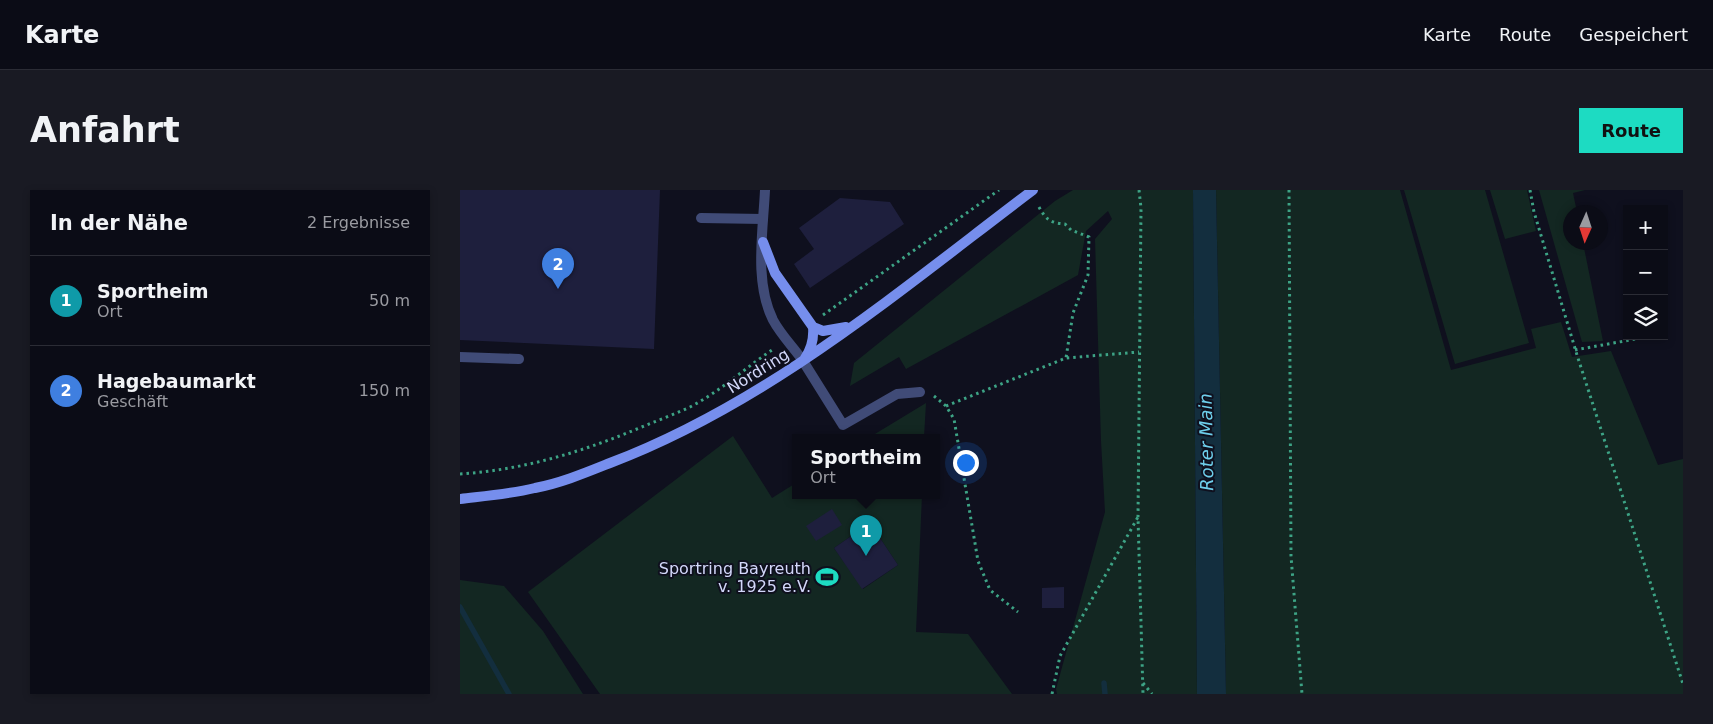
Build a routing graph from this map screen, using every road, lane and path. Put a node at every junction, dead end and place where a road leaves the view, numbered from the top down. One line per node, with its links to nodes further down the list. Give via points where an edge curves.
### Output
1 (765, 190): 9 (street)
2 (999, 190): 11 (path)
3 (1033, 190): 12 (main road, Nordring)
4 (1139, 190): 16 (path)
5 (1289, 190): 35 (path, via 1291,556)
6 (1530, 190): 15 (path)
7 (1039, 207): 19 (path, via 1045,218 1053,223 1065,224 1089,237 1088,276 1073,313)
8 (701, 218): 9 (street)
9 (763, 219): 10 (street)
10 (763, 242): 13 (main road, via 784,287); 21 (street, via 762,275 766,301 774,321)
11 (823, 315)
12 (856, 324): 13 (main road, via 836,330); 21 (main road, Nordring)
13 (813, 327): 21 (main road, via 811,350)
14 (1630, 340): 15 (path)
15 (1575, 350): 31 (path)
16 (1139, 352): 19 (path); 28 (path)
17 (460, 357): 20 (street)
18 (760, 358): 24 (path, via 689,407 620,436 562,457 498,472)
19 (1066, 358): 23 (path)
20 (519, 359)
21 (803, 361): 22 (street, via 843,425 897,394); 25 (main road, Nordring, via 712,417 646,450 550,484 496,495)
22 (920, 392): 23 (path, via 936,397)
23 (946, 406): 29 (path, via 954,419 978,561 990,590)
24 (460, 474)
25 (460, 498)
26 (867, 499): 27 (path)
27 (869, 504)
28 (1138, 517): 30 (path); 32 (path, via 1060,656)
29 (1018, 612)
30 (1142, 682): 33 (path); 34 (path)
31 (1683, 684)
32 (1052, 694)
33 (1144, 694)
34 (1152, 694)
35 (1302, 694)

